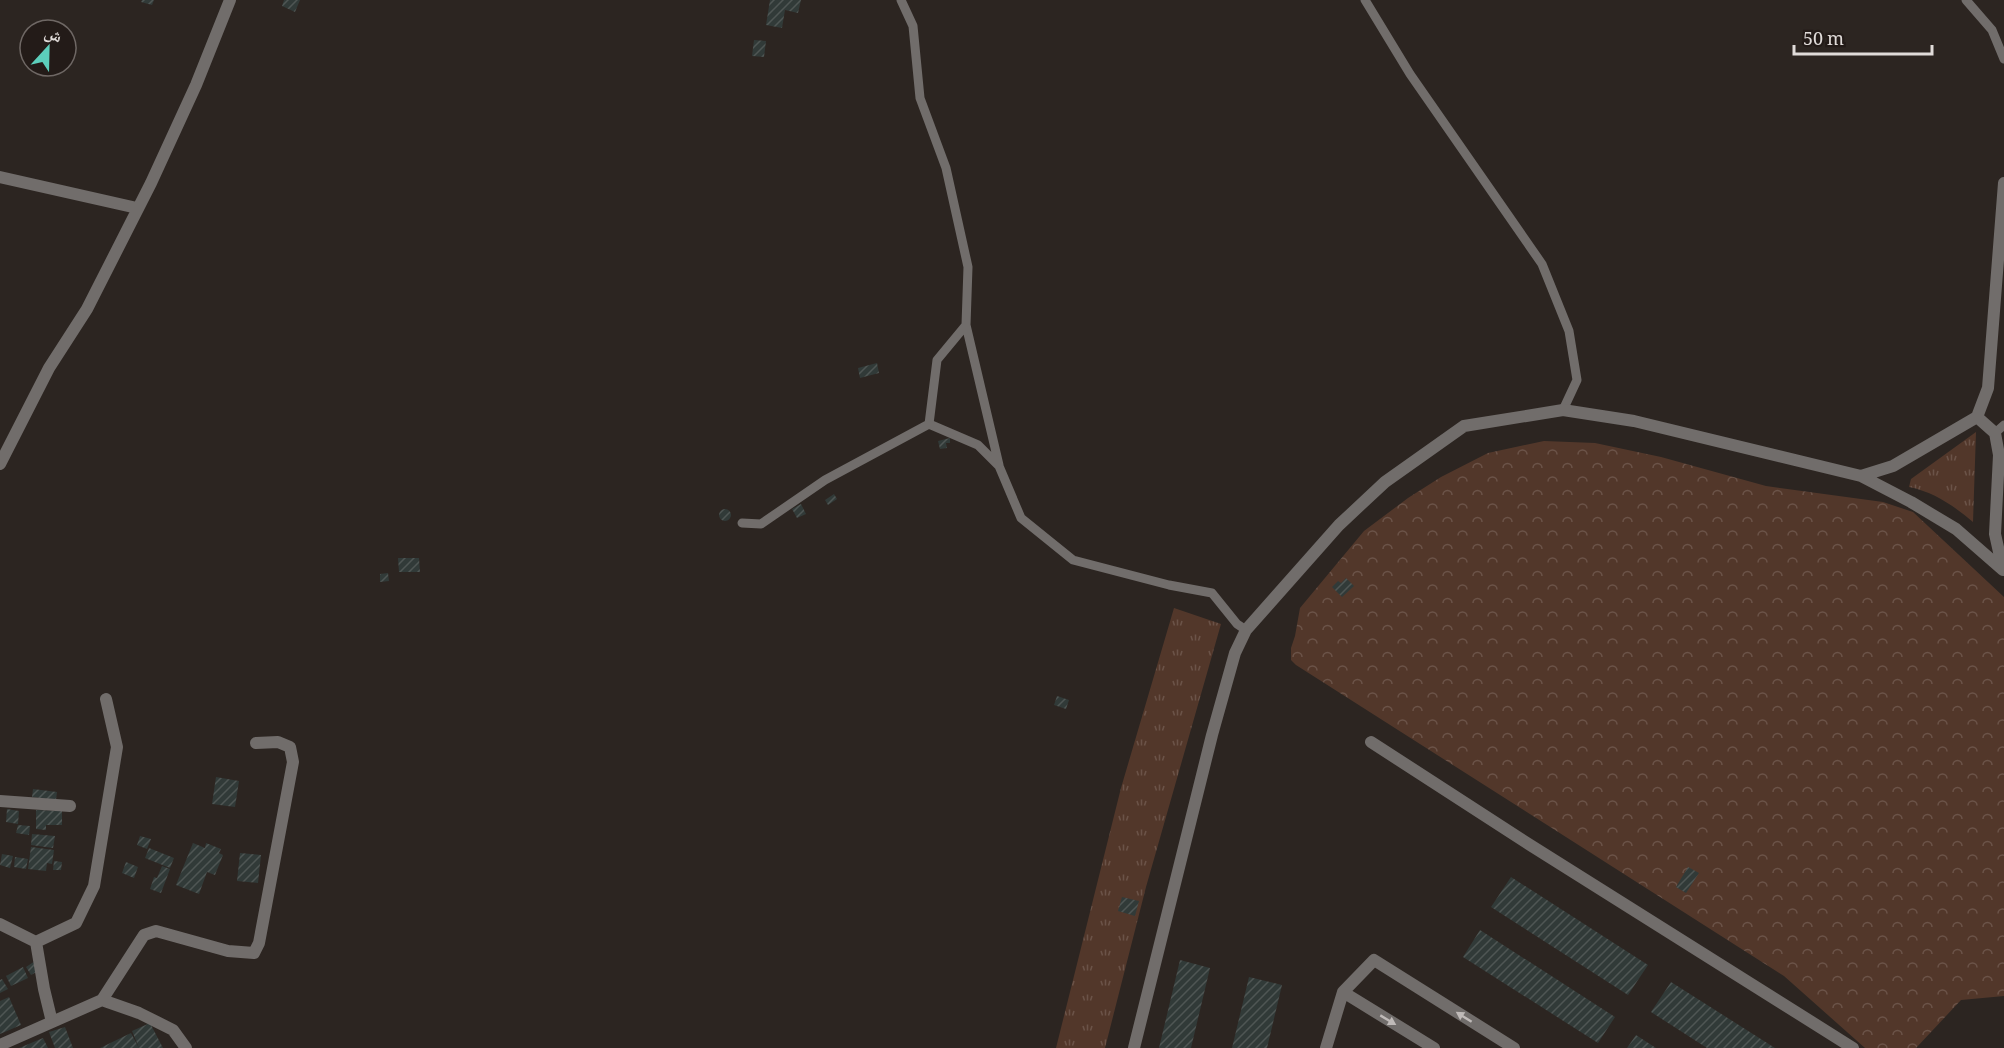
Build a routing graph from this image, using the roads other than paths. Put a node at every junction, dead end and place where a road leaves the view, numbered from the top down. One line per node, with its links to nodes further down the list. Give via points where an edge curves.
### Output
1 (230, 0): 8 (street, via 196,85)
2 (901, 0): 9 (lane, via 913,26 920,98 946,168 968,267)
3 (1365, 0): 10 (lane, via 1410,74 1542,264 1569,332 1577,380)
4 (1966, 0): 5 (lane, via 1992,30)
5 (2004, 59)
6 (0, 177): 8 (street)
7 (2004, 183): 11 (street, via 1988,388)
8 (136, 208): 14 (street, via 87,309 49,368)
9 (966, 325): 12 (lane, via 937,360); 15 (lane)
10 (1563, 410): 16 (street, via 1634,421); 19 (street, via 1464,426 1385,482 1339,525)
11 (1977, 417): 13 (street); 16 (street, via 1893,466)
12 (929, 424): 15 (lane, via 978,445); 17 (lane, via 825,480 761,524)
13 (2000, 429): 18 (street, via 1995,534)
14 (0, 464)
15 (999, 466): 19 (lane, via 1021,518 1072,560 1212,593)
16 (1861, 476): 18 (street, via 1956,529)
17 (742, 523)
18 (2003, 571)
19 (1246, 630): 32 (street, via 1235,653 1212,735)
20 (106, 699): 26 (street, via 117,747 94,886 76,923)
21 (1371, 742): 36 (street)
22 (256, 743): 28 (street, via 278,742 290,747 293,762 254,953 228,951 156,931 144,935)
23 (0, 801): 24 (street)
24 (70, 806)
25 (0, 924): 26 (street)
26 (36, 942): 29 (street)
27 (1342, 992): 33 (street); 34 (street, one-way to 34); 35 (street, one-way to 27, via 1374,960)
28 (102, 1000): 29 (street); 31 (street, via 173,1030)
29 (52, 1022): 30 (street)
30 (0, 1045)
31 (186, 1048)
32 (1134, 1048)
33 (1326, 1048)
34 (1434, 1048)
35 (1514, 1048)
36 (1853, 1048)

